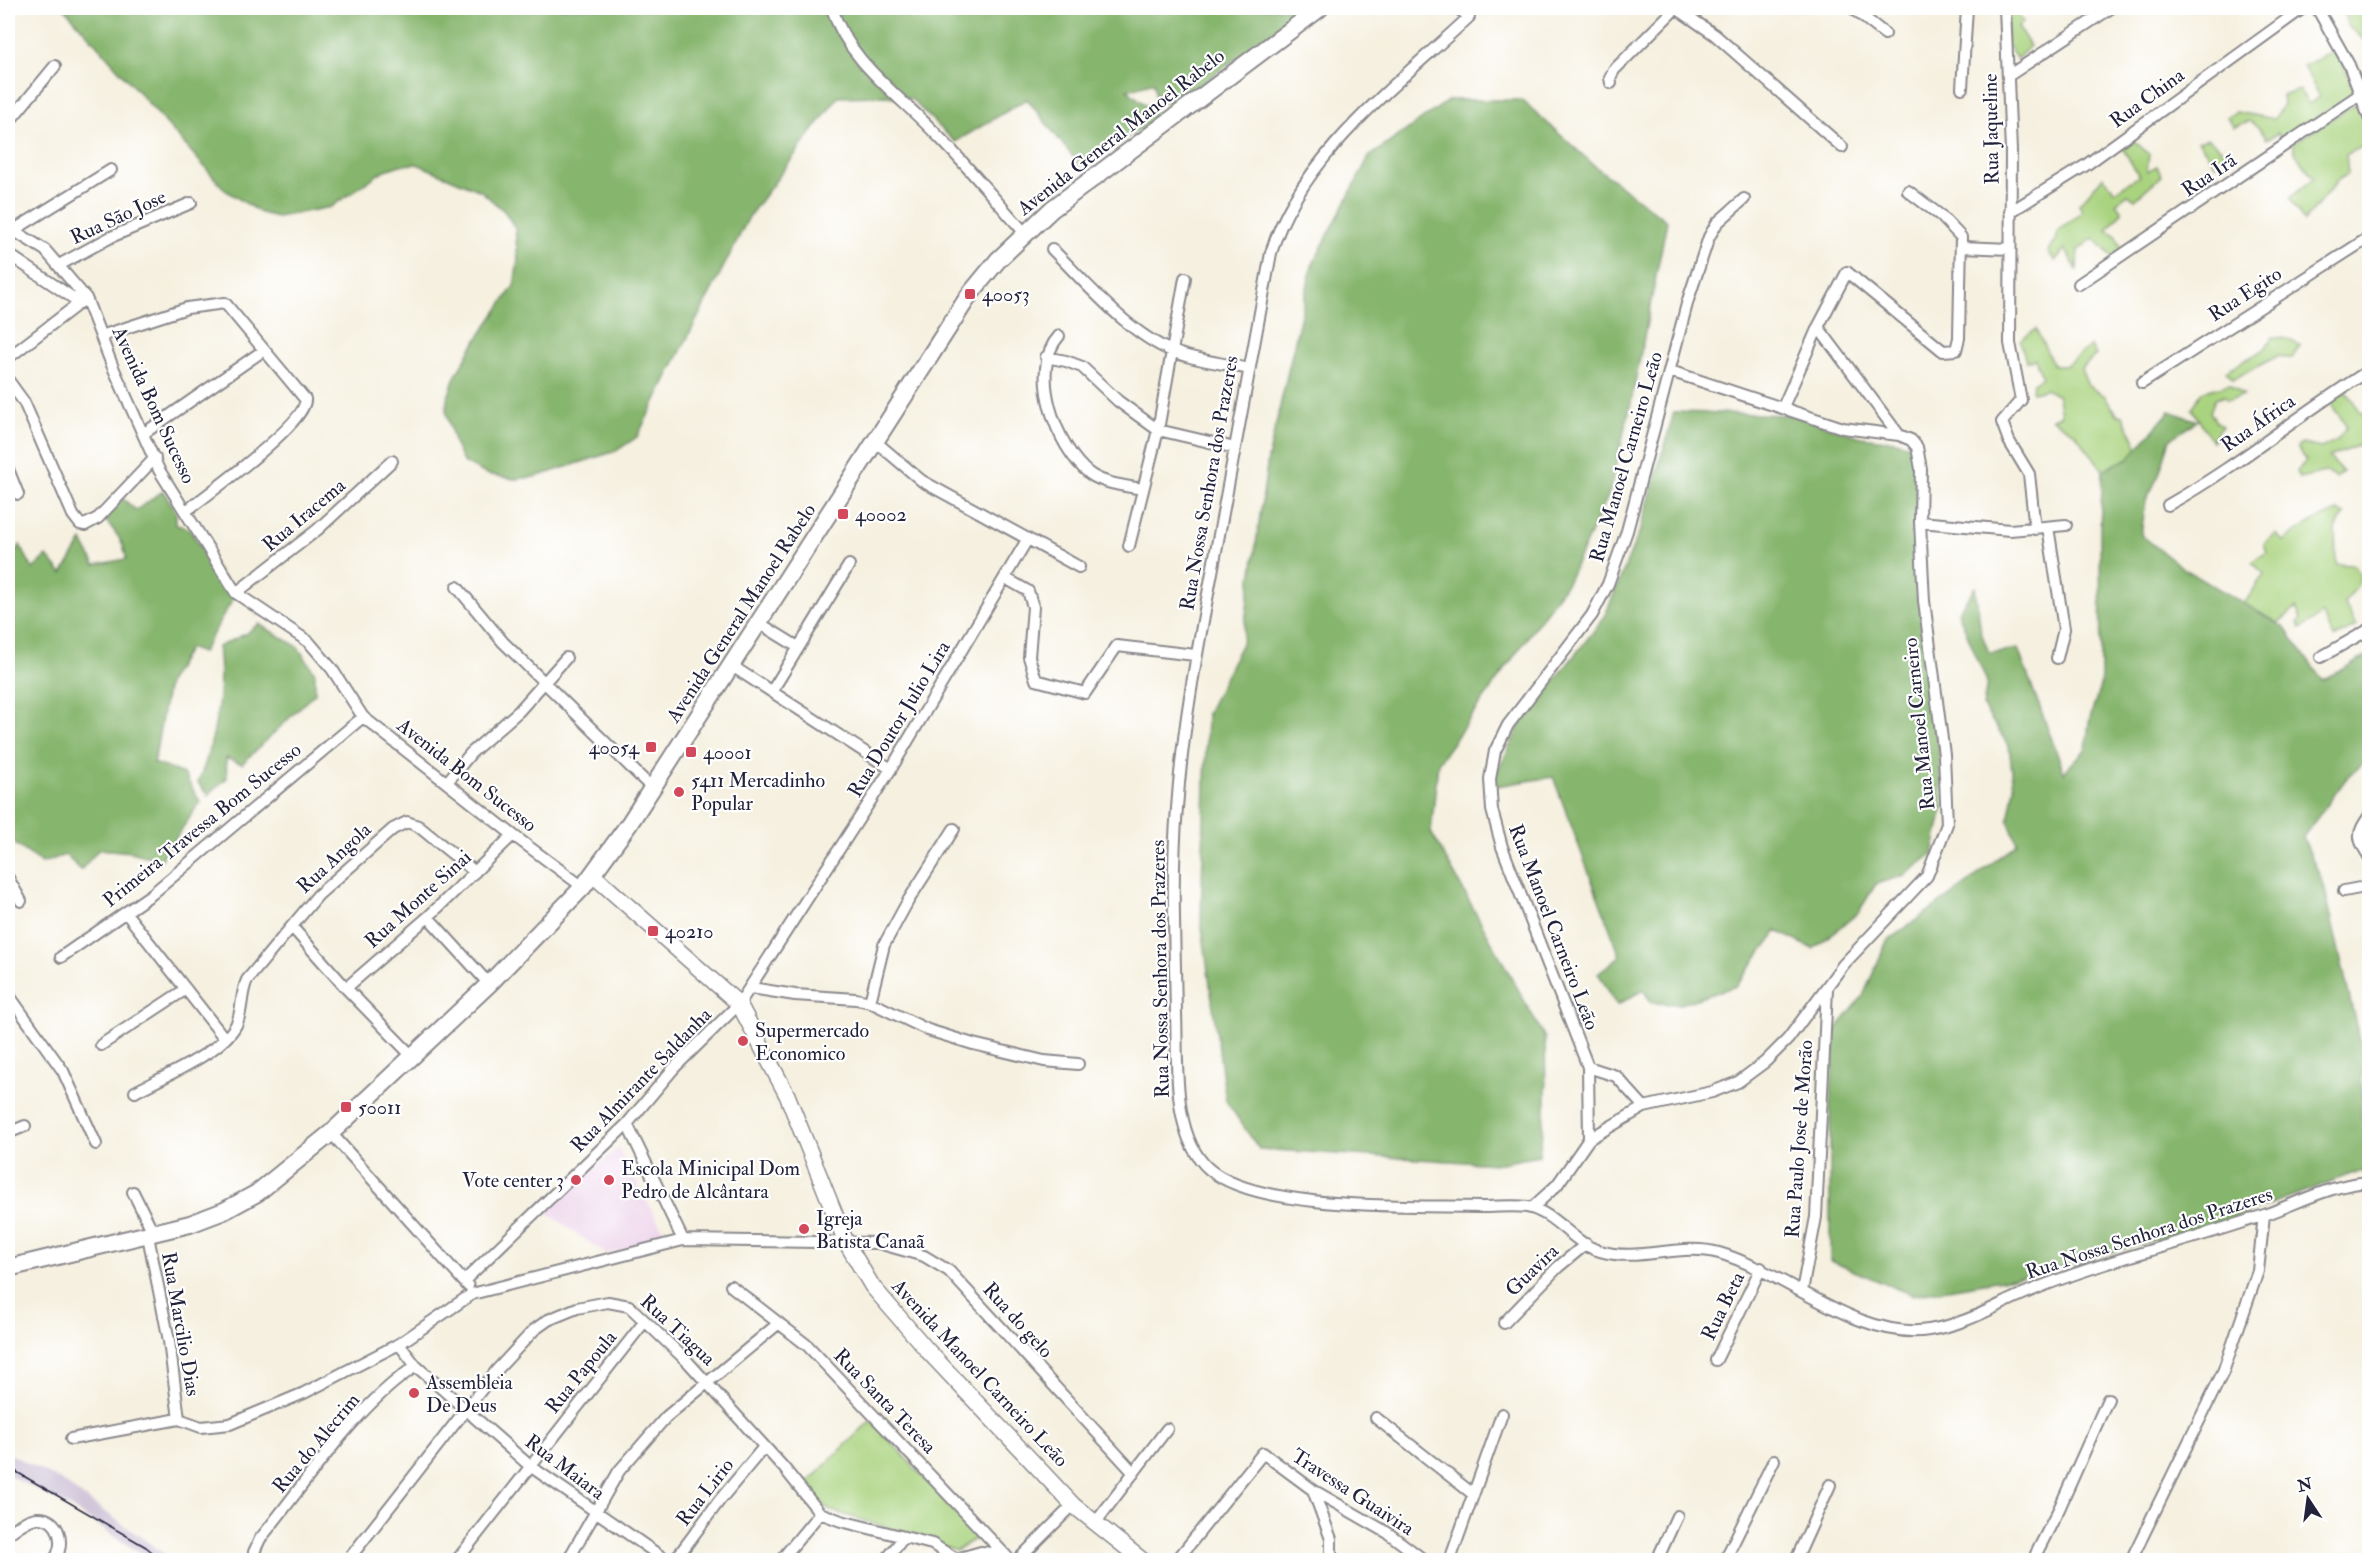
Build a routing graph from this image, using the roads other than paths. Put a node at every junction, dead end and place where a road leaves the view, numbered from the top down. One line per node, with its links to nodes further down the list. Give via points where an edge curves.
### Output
1 (832, 8): 26 (street, via 849,42 874,73 961,160)
2 (1320, 8): 26 (main road, Avenida General Manoel Rabelo, via 1052,208)
3 (1458, 8): 43 (street, Rua Nossa Senhora dos Prazeres, via 1470,17 1359,121 1288,207 1271,253)
4 (1676, 8): 14 (street, via 1614,70); 19 (street, via 1724,42)
5 (1852, 8): 11 (street)
6 (1967, 8): 15 (street)
7 (2005, 8): 13 (street, Rua Jaqueline)
8 (2111, 8): 13 (street)
9 (2302, 8): 24 (street, Rua China, via 2086,165)
10 (2317, 8): 16 (street, via 2349,65)
11 (1885, 34)
12 (55, 66): 18 (street)
13 (2008, 76): 24 (street, Rua Jaqueline)
14 (1611, 82)
15 (1962, 88)
16 (2359, 95): 17 (street); 34 (street, Rua Irã)
17 (2370, 120)
18 (8, 123)
19 (1842, 147)
20 (111, 170): 25 (street)
21 (1908, 191): 28 (street, via 1953,227 1961,237)
22 (1744, 199): 45 (street, Rua Manoel Carneiro Leão, via 1717,223 1709,237)
23 (191, 203): 32 (street, Rua São Jose, via 111,237)
24 (2010, 212): 30 (street, Rua Jaqueline)
25 (11, 228): 32 (street, Avenida Bom Sucesso, via 32,240)
26 (1025, 233): 52 (main road, Avenida General Manoel Rabelo, via 970,294)
27 (2370, 237): 47 (street, Rua Egito)
28 (1962, 247): 30 (street); 36 (street, via 1959,345 1953,352 1943,351 1847,272)
29 (1052, 249): 40 (street, via 1122,317)
30 (2010, 249): 64 (street, Rua Jaqueline, via 2010,343 2021,400 2002,422 2029,474)
31 (8, 254): 35 (street)
32 (59, 265): 35 (street, Avenida Bom Sucesso)
33 (1185, 278): 40 (street)
34 (2079, 284)
35 (82, 300): 37 (street, Avenida Bom Sucesso); 42 (street)
36 (1818, 327): 48 (street); 51 (street, Rua Manoel Carneiro)
37 (101, 336): 39 (street, via 187,308 225,303); 50 (street, Avenida Bom Sucesso)
38 (1059, 336): 41 (street)
39 (264, 350): 50 (street); 60 (street, via 303,395 304,409 261,452)
40 (1173, 351): 43 (street); 49 (street)
41 (1047, 357): 49 (street, via 1082,367 1118,401); 57 (street, via 1050,409 1079,463 1100,479)
42 (8, 358)
43 (1249, 369): 53 (street, Rua Nossa Senhora dos Prazeres)
44 (2370, 370): 59 (street, Rua África)
45 (1670, 371): 48 (street); 112 (street, Rua Manoel Carneiro Leão, via 1627,531 1608,584 1592,615 1508,725 1495,751 1490,779 1492,810 1502,847)
46 (8, 380): 54 (street, via 24,402 80,524 98,518)
47 (2142, 383)
48 (1783, 407): 51 (street, via 1843,428)
49 (1158, 430): 53 (street); 57 (street)
50 (143, 434): 54 (street, Avenida Bom Sucesso)
51 (1899, 435): 61 (street, Rua Manoel Carneiro, via 1911,440 1920,457)
52 (876, 442): 65 (street, via 922,481); 72 (main road, Avenida General Manoel Rabelo)
53 (1235, 448): 75 (street, Rua Nossa Senhora dos Prazeres)
54 (155, 458): 60 (street, Avenida Bom Sucesso)
55 (392, 461): 71 (street, Rua Iracema, via 317,530)
56 (8, 469): 58 (street)
57 (1143, 489): 66 (street)
58 (18, 494)
59 (2168, 505)
60 (186, 511): 71 (street, Avenida Bom Sucesso)
61 (1920, 522): 64 (street, via 2010,531); 103 (street, Rua Manoel Carneiro, via 1924,602 1944,754 1947,824 1927,876 1843,964)
62 (2066, 525): 63 (street)
63 (2048, 527): 64 (street); 78 (street, via 2064,629)
64 (2035, 529)
65 (1027, 540): 68 (street); 69 (street, Rua Doutor Julio Lira)
66 (1129, 546)
67 (849, 565): 74 (street)
68 (1079, 567)
69 (1005, 578): 75 (street, via 1028,591 1033,607 1029,657 1036,680 1085,693 1117,646); 83 (street, Rua Doutor Julio Lira)
70 (457, 587): 80 (street, via 503,642)
71 (236, 593): 82 (street, Avenida Bom Sucesso, via 309,642)
72 (759, 623): 74 (street); 79 (main road, Avenida General Manoel Rabelo)
73 (2370, 629): 76 (street)
74 (798, 647): 81 (street)
75 (1195, 655): 123 (street, Rua Nossa Senhora dos Prazeres, via 1180,769 1175,866 1178,1088 1196,1154 1224,1179 1249,1191 1276,1196 1371,1204)
76 (2321, 657)
77 (566, 658): 80 (street)
78 (2057, 658)
79 (732, 666): 81 (street); 85 (main road, Avenida General Manoel Rabelo)
80 (546, 682): 84 (street, via 471,753); 85 (street)
81 (772, 691): 83 (street)
82 (363, 717): 84 (street, Avenida Bom Sucesso); 96 (street, Primeira Travessa Bom Sucesso)
83 (891, 769): 102 (street, Rua Doutor Julio Lira)
84 (448, 781): 88 (street, Avenida Bom Sucesso)
85 (653, 789): 92 (main road, Avenida General Manoel Rabelo)
86 (2370, 815): 89 (street, via 2359,840)
87 (954, 829): 106 (street, via 884,945)
88 (513, 835): 90 (street, Rua Monte Sinai); 92 (street, Avenida Bom Sucesso)
89 (2370, 858)
90 (475, 872): 97 (street, Rua Monte Sinai); 98 (street, Rua Angola, via 407,822 393,829 330,883)
91 (8, 878): 95 (street)
92 (588, 881): 100 (main road, Avenida General Manoel Rabelo); 107 (main road, Avenida Manoel Carneiro Leão)
93 (2370, 886): 94 (street)
94 (2344, 891)
95 (21, 901)
96 (126, 913): 99 (street, Primeira Travessa Bom Sucesso); 104 (street)
97 (428, 916): 100 (street); 101 (street, Rua Monte Sinai)
98 (292, 927): 101 (street); 108 (street, Rua Angola, via 247,980 240,1015)
99 (61, 957)
100 (489, 984): 110 (main road, Avenida General Manoel Rabelo)
101 (346, 988): 110 (street)
102 (751, 988): 106 (street); 107 (street, Rua Doutor Julio Lira)
103 (1827, 989): 114 (street, Rua Manoel Carneiro, via 1788,1039 1738,1082 1692,1099); 133 (street, Rua Paulo Jose de Morão, via 1816,1217)
104 (186, 990): 108 (street); 109 (street)
105 (8, 994): 120 (street, via 63,1071)
106 (870, 1002): 111 (street, via 928,1030 1008,1055)
107 (739, 1004): 115 (street, Rua Almirante Saldanha, via 674,1068); 127 (main road, Avenida Manoel Carneiro Leão, via 787,1095)
108 (225, 1039): 113 (street)
109 (101, 1045)
110 (412, 1056): 118 (main road, Avenida General Manoel Rabelo)
111 (1078, 1064)
112 (1588, 1067): 114 (street, via 1616,1076); 119 (street, Rua Manoel Carneiro Leão)
113 (135, 1092)
114 (1644, 1107): 119 (street, Rua Manoel Carneiro)
115 (627, 1124): 126 (street); 131 (street, Rua Almirante Saldanha)
116 (25, 1126): 117 (street)
117 (8, 1133)
118 (331, 1133): 125 (main road, Avenida General Manoel Rabelo, via 240,1203); 131 (street)
119 (1589, 1139): 123 (street, via 1557,1185)
120 (96, 1144)
121 (2370, 1182): 124 (street, Rua Nossa Senhora dos Prazeres, via 2331,1189)
122 (133, 1192): 125 (street, Rua Marcilio Dias)
123 (1532, 1208): 128 (street, Rua Nossa Senhora dos Prazeres)
124 (2264, 1215): 133 (street, Rua Nossa Senhora dos Prazeres, via 2112,1261 2024,1293 1984,1315 1927,1330 1896,1330 1841,1311); 184 (street, via 2258,1271 2223,1372)
125 (151, 1235): 129 (main road, Avenida General Manoel Rabelo); 146 (street, Rua Marcilio Dias)
126 (683, 1240): 127 (street, Rua do gelo); 134 (street, Rua do gelo)
127 (846, 1242): 152 (street, Rua do gelo, via 905,1249 949,1271); 156 (main road, Avenida Manoel Carneiro Leão, via 878,1293)
128 (1586, 1244): 130 (street, Rua Nossa Senhora dos Prazeres, via 1594,1250 1620,1254 1715,1252); 137 (street, Guavira)
129 (8, 1268)
130 (1761, 1269): 133 (street, Rua Nossa Senhora dos Prazeres); 139 (street, Rua Beta)
131 (465, 1280): 134 (street)
132 (731, 1286): 136 (street, Rua Santa Teresa)
133 (1802, 1291)
134 (472, 1294): 138 (street)
135 (645, 1321): 141 (street, Rua Tiagua); 143 (street, Rua Tiagua, via 629,1306 608,1302 577,1308 548,1320 502,1365); 151 (street, Rua Papoula)
136 (780, 1323): 141 (street); 164 (street, Rua Santa Teresa, via 808,1346 884,1424)
137 (1504, 1323)
138 (399, 1344): 140 (street, Rua Maiara); 146 (street, via 304,1393 230,1424 201,1427)
139 (1716, 1360)
140 (416, 1366): 143 (street, Rua Maiara); 163 (street, Rua do Alecrim, via 361,1414 260,1539)
141 (708, 1383): 149 (street, Rua Tiagua); 158 (street, via 666,1417 619,1471)
142 (2108, 1399): 183 (street)
143 (468, 1409): 151 (street, Rua Maiara); 167 (street, Rua Tiagua)
144 (1503, 1414): 155 (street)
145 (1376, 1418): 155 (street)
146 (179, 1419): 148 (street)
147 (1167, 1429): 152 (street)
148 (71, 1439)
149 (764, 1447): 157 (street, Rua Tiagua); 171 (street, Rua Lirio)
150 (1774, 1460): 181 (street)
151 (530, 1466): 158 (street, Rua Maiara); 168 (street, Rua Papoula)
152 (1134, 1473): 160 (street)
153 (1830, 1485): 182 (street)
154 (1313, 1490): 176 (street, Travessa Guaivira, via 1263,1452); 177 (street, via 1331,1539); 178 (street, Travessa Guaivira, via 1388,1533)
155 (1473, 1494): 179 (street)
156 (1073, 1505): 160 (main road, Avenida Manoel Carneiro Leão); 175 (street)
157 (820, 1513): 162 (street); 172 (street)
158 (597, 1514): 169 (street); 170 (street, Rua Maiara)
159 (1677, 1516): 180 (street)
160 (1096, 1522): 165 (main road, Avenida Manoel Carneiro Leão)
161 (8, 1534): 166 (street, via 39,1518 53,1523 60,1545)
162 (904, 1537): 173 (street); 174 (street, via 932,1544)
163 (256, 1556)
164 (1006, 1557): 174 (street, via 981,1552)
165 (1136, 1559)
166 (54, 1560)
167 (348, 1560)
168 (457, 1560)
169 (568, 1560)
170 (666, 1560)
171 (675, 1560)
172 (782, 1560)
173 (886, 1560)
174 (957, 1560)
175 (1018, 1560)
176 (1177, 1560)
177 (1331, 1560)
178 (1424, 1560)
179 (1450, 1560)
180 (1657, 1560)
181 (1725, 1560)
182 (1796, 1560)
183 (2035, 1560)
184 (2131, 1560)

